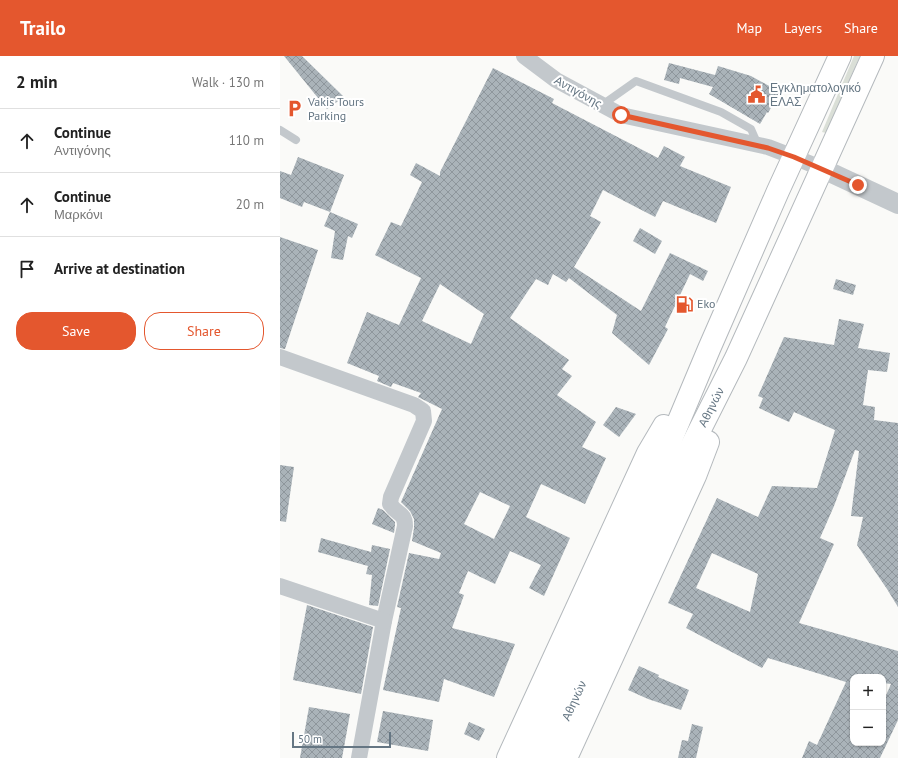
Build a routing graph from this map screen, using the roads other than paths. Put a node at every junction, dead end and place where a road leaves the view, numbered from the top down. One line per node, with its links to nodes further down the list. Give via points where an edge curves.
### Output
1 (524, 56): 4 (street, Αντιγόνης, via 556,80)
2 (840, 56): 8 (highway, Αθηνών)
3 (874, 56): 9 (highway, Αθηνών)
4 (602, 105): 7 (street, Αντιγόνης, via 621,115); 7 (lane, via 636,81 721,112 751,129)
5 (280, 130): 6 (lane)
6 (296, 140)
7 (758, 145): 8 (street, Αντιγόνης)
8 (794, 157): 9 (street, Αντιγόνης); 11 (highway, Αθηνών)
9 (823, 169): 10 (street); 15 (highway, Αθηνών, via 736,358 680,469)
10 (898, 204)
11 (709, 349): 15 (highway, Αθηνών); 17 (highway, via 648,454)
12 (280, 357): 14 (street, via 414,405 423,411 424,421 391,497 390,504 394,510 402,514 405,526)
13 (280, 586): 14 (street)
14 (384, 621): 16 (street)
15 (546, 752)
16 (359, 758)
17 (508, 758)

